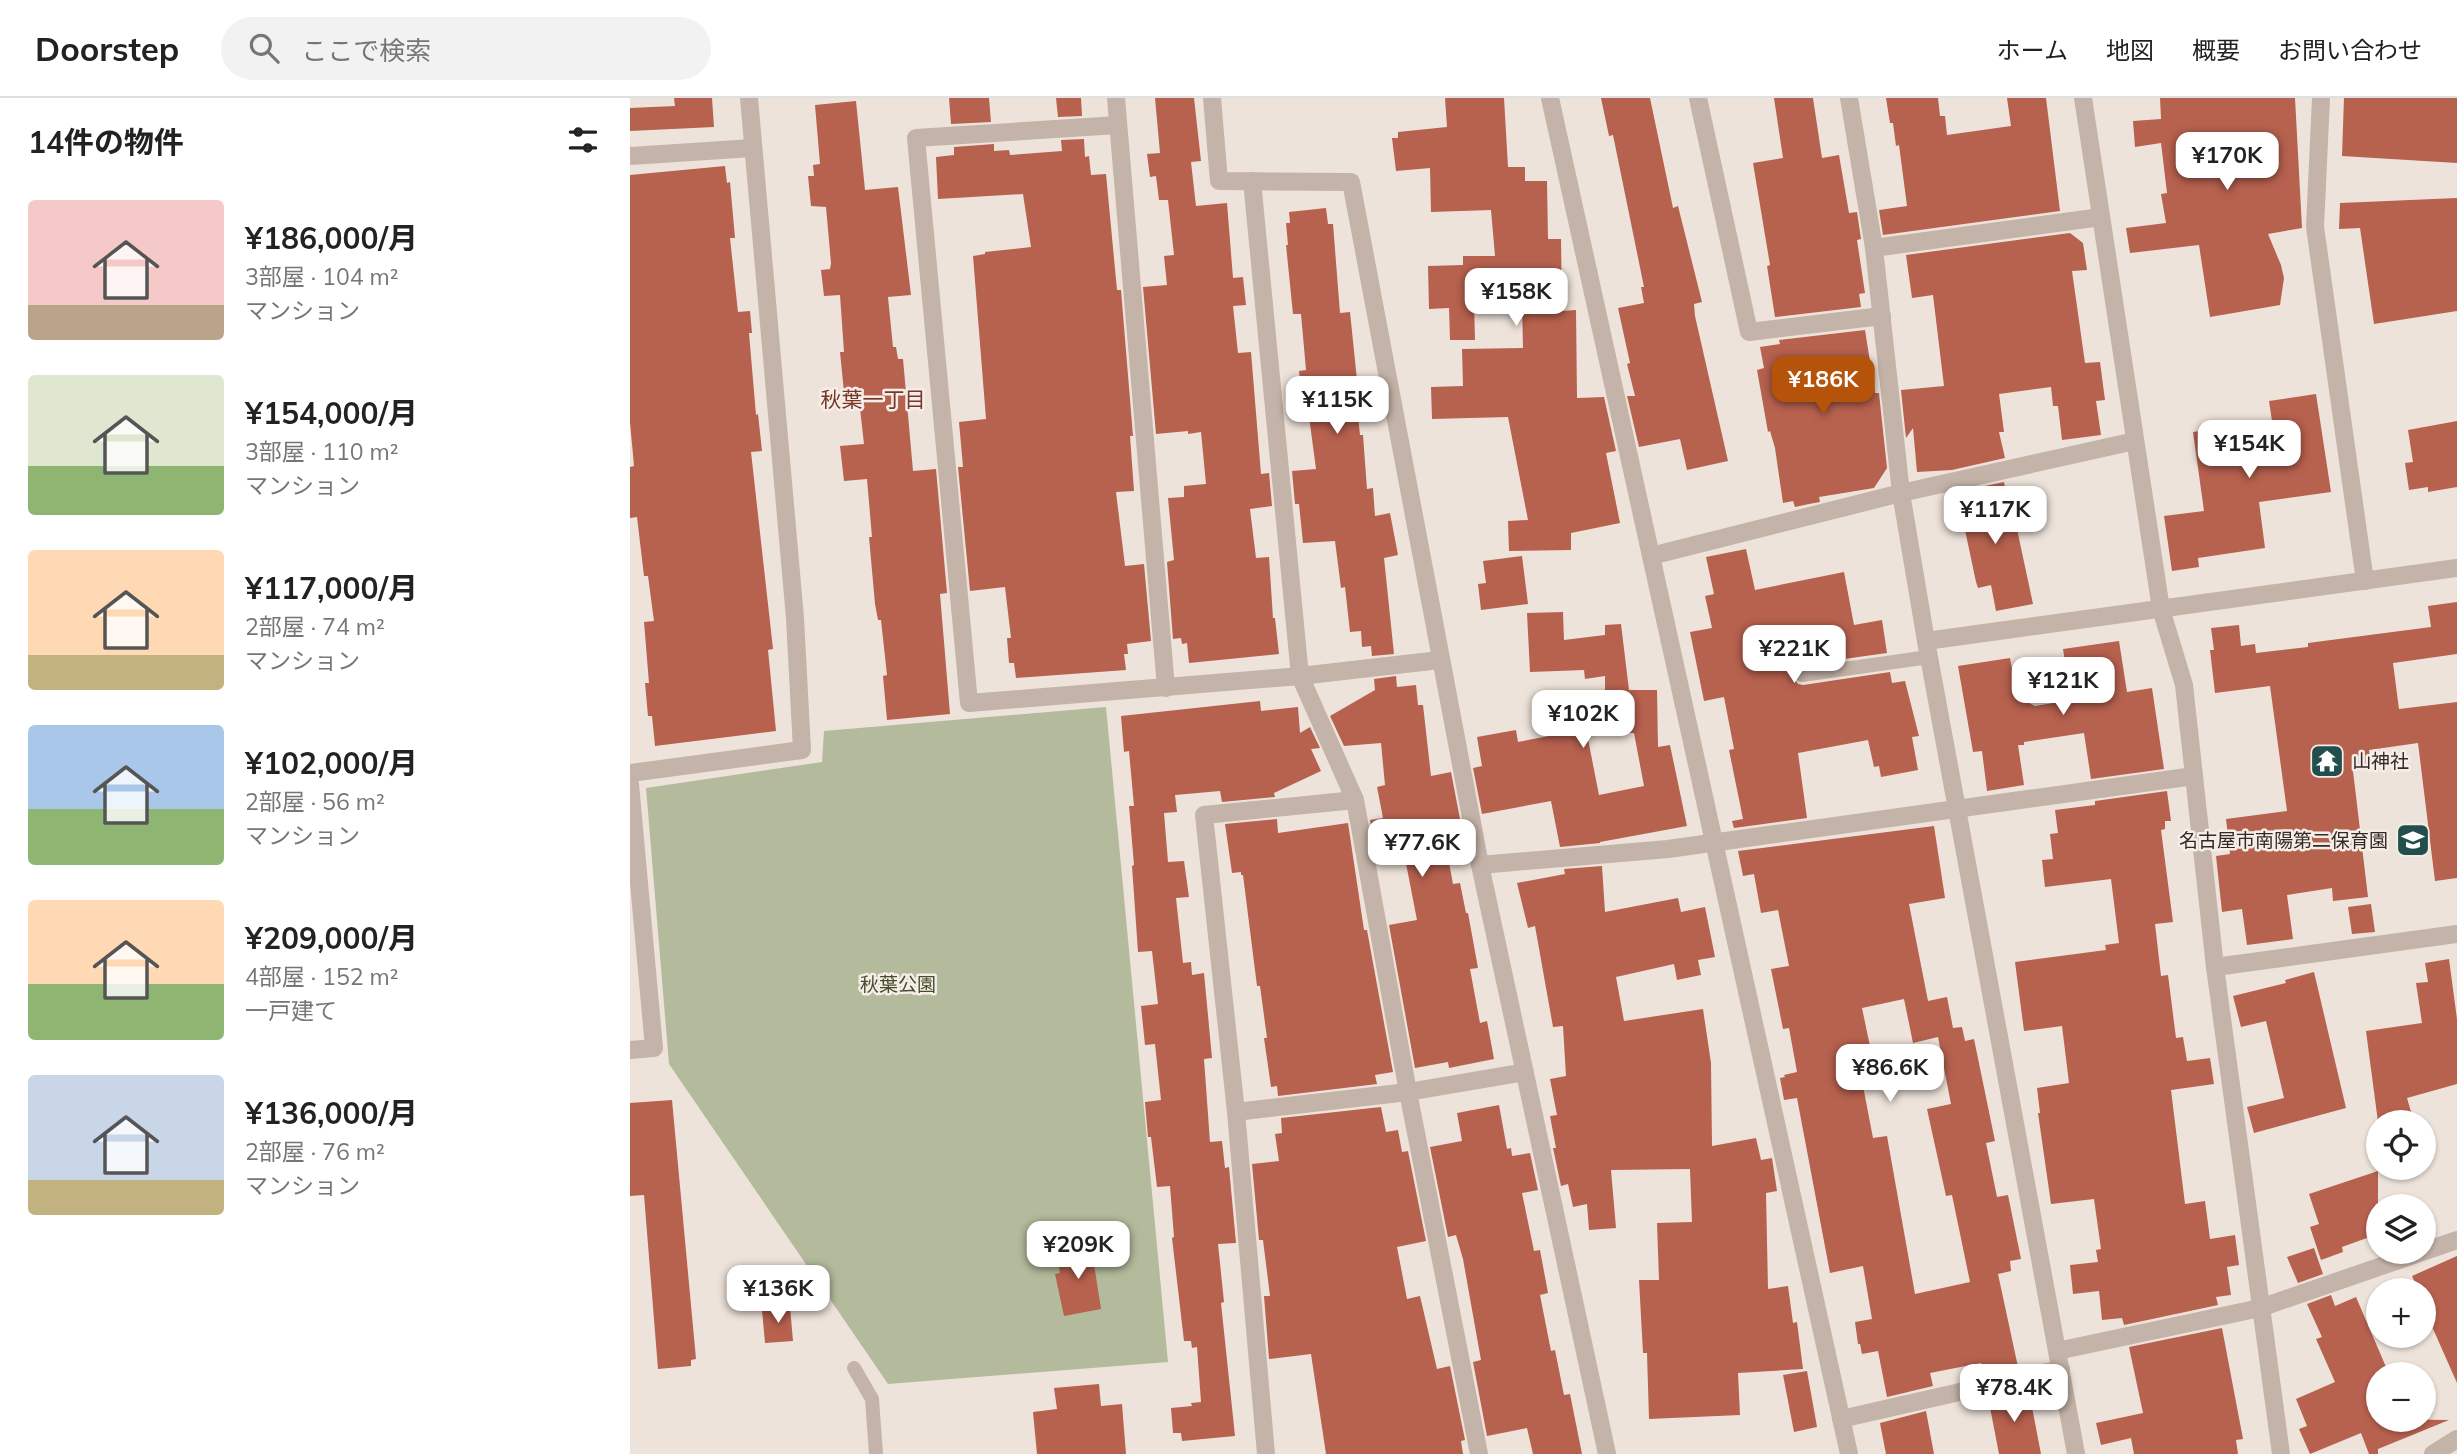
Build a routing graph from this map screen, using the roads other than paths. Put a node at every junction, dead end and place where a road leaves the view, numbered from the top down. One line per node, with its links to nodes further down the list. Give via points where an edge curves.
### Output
1 (749, 98): 10 (street)
2 (1116, 98): 9 (street)
3 (1212, 98): 12 (street, via 1219,181)
4 (1550, 98): 18 (street)
5 (1698, 98): 15 (street, via 1749,332)
6 (1849, 98): 14 (street)
7 (2083, 98): 13 (street)
8 (2321, 98): 20 (street, via 2315,227)
9 (1118, 125): 26 (street); 26 (street, via 916,138 970,703)
10 (753, 148): 11 (street); 27 (street, via 795,618 802,750)
11 (630, 156)
12 (1252, 181): 23 (street, via 1351,182); 25 (street)
13 (2101, 217): 14 (street); 16 (street)
14 (1874, 248): 15 (street)
15 (1882, 316): 17 (street)
16 (2135, 441): 17 (street); 21 (street)
17 (1901, 493): 18 (street); 22 (street)
18 (1651, 556): 32 (street)
19 (2457, 568): 20 (street)
20 (2365, 581): 21 (street)
21 (2161, 609): 22 (street); 28 (street, via 2184,685)
22 (1927, 649): 24 (lane); 31 (street)
23 (1440, 660): 25 (street); 33 (street)
24 (1802, 675)
25 (1300, 676): 26 (street); 30 (street)
26 (1166, 688)
27 (630, 773)
28 (2194, 776): 31 (street); 35 (street)
29 (630, 784): 36 (street, via 654,1048)
30 (1355, 800): 38 (street); 39 (street, via 1204,815)
31 (1957, 808): 32 (street); 42 (street)
32 (1714, 842): 33 (street); 45 (street)
33 (1480, 865): 37 (street)
34 (2457, 934): 35 (street)
35 (2215, 967): 41 (street)
36 (630, 1050)
37 (1525, 1072): 38 (street); 50 (street)
38 (1408, 1092): 39 (street); 49 (street)
39 (1236, 1111): 48 (street)
40 (2457, 1240): 41 (street)
41 (2260, 1308): 42 (street); 53 (street)
42 (2057, 1351): 44 (street)
43 (853, 1368): 47 (lane, via 872,1399)
44 (2061, 1369): 45 (street); 52 (street)
45 (1841, 1419): 51 (street)
46 (2457, 1438): 54 (street)
47 (876, 1454)
48 (1266, 1454)
49 (1479, 1454)
50 (1606, 1454)
51 (1849, 1454)
52 (2076, 1454)
53 (2281, 1454)
54 (2433, 1454)

